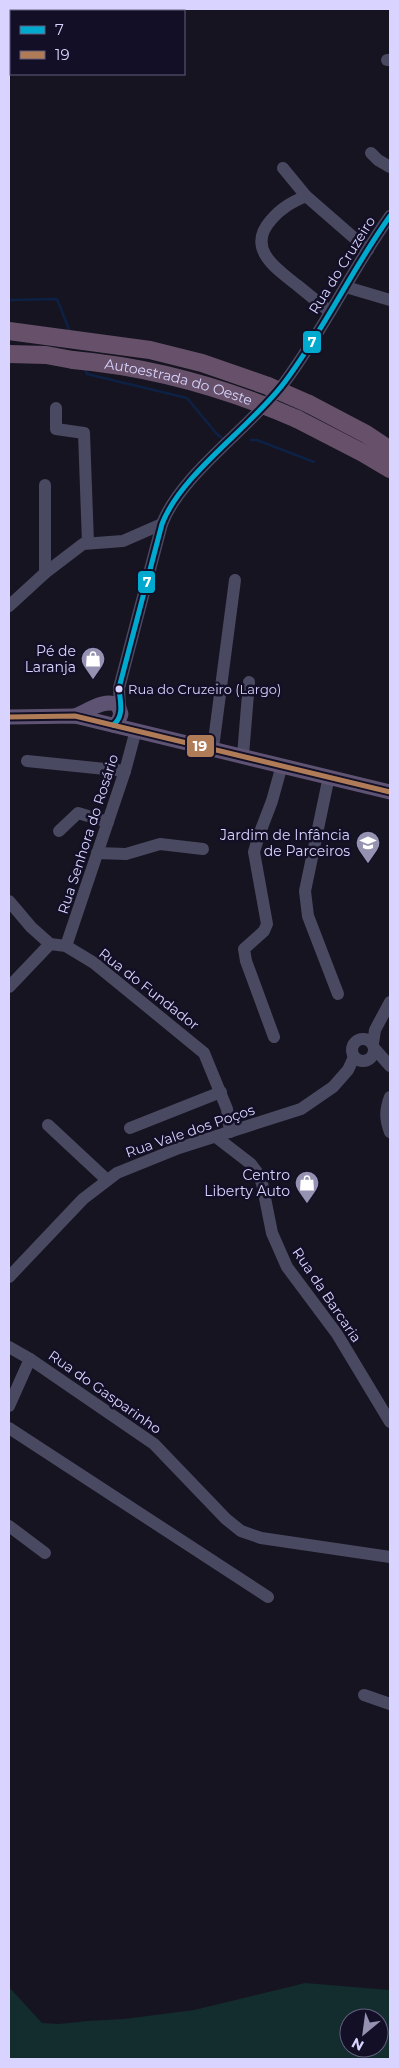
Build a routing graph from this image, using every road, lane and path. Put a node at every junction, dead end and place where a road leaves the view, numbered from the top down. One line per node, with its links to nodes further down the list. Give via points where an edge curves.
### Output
1 (371, 153): 2 (street)
2 (390, 167)
3 (283, 168): 4 (street)
4 (306, 196): 6 (street); 9 (street, via 279,210 266,226 262,245 274,267)
5 (390, 216): 6 (street, Rua do Cruzeiro)
6 (368, 250): 7 (street, Rua do Cruzeiro)
7 (346, 287): 8 (street); 9 (street, Rua do Cruzeiro)
8 (390, 300)
9 (330, 312): 20 (street, Rua do Cruzeiro, via 277,392 197,474 175,500)
10 (9, 331): 11 (highway)
11 (34, 335): 12 (highway); 17 (highway, Autoestrada do Oeste, bridge, via 123,345 180,357 244,377 309,404)
12 (9, 336)
13 (9, 354): 14 (highway, Autoestrada do Oeste)
14 (33, 358): 15 (highway); 18 (highway, Autoestrada do Oeste, bridge, via 136,368 198,383 297,419)
15 (9, 364)
16 (56, 408): 21 (street, via 56,429 84,432)
17 (390, 450)
18 (390, 469)
19 (45, 485): 22 (street)
20 (162, 524): 21 (street, via 123,541); 26 (street, Rua do Cruzeiro, via 119,688)
21 (88, 543): 22 (street)
22 (45, 573): 24 (street)
23 (235, 580): 29 (street)
24 (9, 606)
25 (249, 682): 30 (street)
26 (109, 713): 27 (main road); 28 (main road)
27 (9, 717)
28 (136, 730): 29 (main road); 33 (street, Rua Senhora do Rosário)
29 (212, 748): 30 (main road)
30 (243, 755): 32 (main road)
31 (27, 761): 33 (street)
32 (282, 765): 34 (main road); 46 (street, via 254,852 267,924 264,931 244,948)
33 (125, 771): 36 (street, Rua Senhora do Rosário)
34 (329, 776): 35 (main road); 44 (street, via 305,891 308,916)
35 (390, 792)
36 (108, 822): 37 (street, via 78,814); 39 (street, Rua Senhora do Rosário)
37 (59, 831)
38 (202, 849): 39 (street, via 160,844 126,854)
39 (98, 853): 42 (street, Rua Senhora do Rosário)
40 (9, 901): 41 (street)
41 (50, 944): 42 (street, Rua do Fundador); 43 (street)
42 (66, 946): 50 (street, Rua do Fundador, via 94,963 204,1052)
43 (9, 987)
44 (338, 994)
45 (390, 1002): 47 (street)
46 (274, 1037)
47 (370, 1043): 48 (street, via 373,1055); 48 (street, via 356,1040 352,1046); 49 (street)
48 (362, 1059): 49 (street); 54 (street, Rua Vale dos Poços, via 322,1096 301,1109)
49 (388, 1064)
50 (221, 1092): 53 (street); 54 (street, Rua do Fundador)
51 (390, 1097): 55 (street, via 386,1110)
52 (48, 1125): 57 (street)
53 (130, 1128)
54 (230, 1132): 56 (street, Rua Vale dos Poços)
55 (390, 1132)
56 (216, 1136): 57 (street, Rua Vale dos Poços, via 148,1160); 62 (street, Rua da Barcaria, via 257,1172 272,1233 284,1261 337,1334)
57 (107, 1180): 58 (street, Rua Vale dos Poços, via 83,1199)
58 (9, 1277)
59 (9, 1347): 60 (street, Rua do Gasparinho)
60 (30, 1358): 61 (street); 66 (street, Rua do Gasparinho, via 154,1444 240,1530 261,1538)
61 (9, 1406)
62 (390, 1422)
63 (9, 1428): 67 (street)
64 (9, 1526): 65 (street)
65 (45, 1553)
66 (390, 1557)
67 (268, 1597)
68 (364, 1695): 69 (street)
69 (390, 1704)

